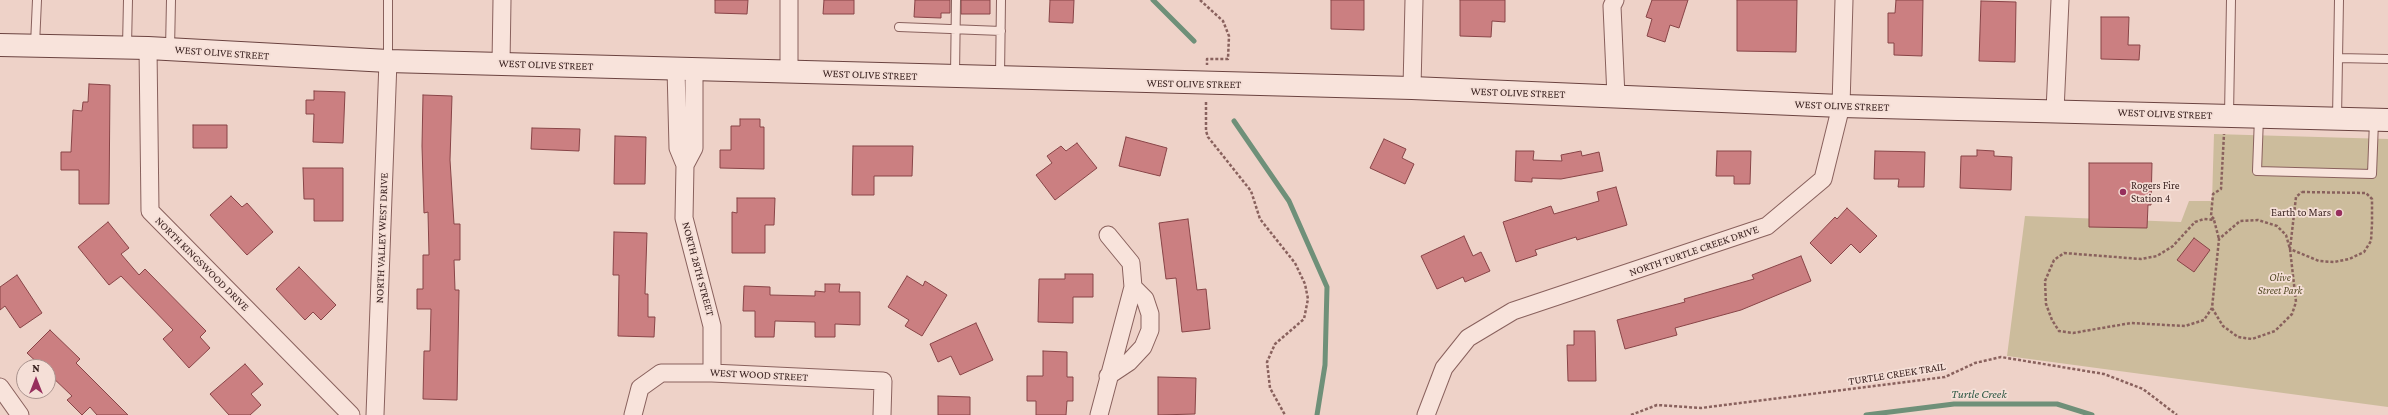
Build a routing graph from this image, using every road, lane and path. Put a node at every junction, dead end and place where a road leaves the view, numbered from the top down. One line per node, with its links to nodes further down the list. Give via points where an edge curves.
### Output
1 (37, 0): 20 (lane)
2 (128, 0): 22 (lane)
3 (171, 0): 23 (lane)
4 (388, 0): 27 (lane)
5 (502, 0): 28 (street)
6 (789, 0): 30 (street)
7 (956, 0): 17 (lane)
8 (1001, 0): 18 (lane)
9 (1200, 0): 25 (path, via 1223,21 1229,36 1228,59)
10 (1414, 0): 33 (street)
11 (1615, 0): 34 (street, via 1612,6)
12 (1844, 0): 36 (street, NORTH TURTLE CREEK DRIVE)
13 (2060, 0): 37 (street)
14 (2231, 0): 41 (lane)
15 (2339, 0): 24 (lane)
16 (899, 27): 17 (lane)
17 (956, 29): 18 (lane); 31 (lane)
18 (1001, 31): 32 (lane)
19 (0, 45): 20 (main road, WEST OLIVE STREET)
20 (35, 46): 22 (main road, WEST OLIVE STREET)
21 (148, 48): 22 (main road, WEST OLIVE STREET); 23 (main road, WEST OLIVE STREET); 52 (street, NORTH KINGSWOOD DRIVE, via 150,211)
22 (127, 49)
23 (170, 50): 27 (main road, WEST OLIVE STREET)
24 (2338, 58): 26 (lane); 39 (lane)
25 (1207, 59)
26 (2388, 59)
27 (388, 61): 28 (main road, WEST OLIVE STREET); 53 (street, NORTH VALLEY WEST DRIVE)
28 (501, 64): 29 (main road, WEST OLIVE STREET)
29 (685, 69): 30 (main road, WEST OLIVE STREET); 48 (street, NORTH 28TH STREET, via 678,148 685,165 684,218 712,326)
30 (789, 72): 31 (main road, WEST OLIVE STREET)
31 (955, 77): 32 (main road, WEST OLIVE STREET)
32 (1000, 78): 33 (main road, WEST OLIVE STREET)
33 (1412, 88): 34 (main road, WEST OLIVE STREET)
34 (1616, 97): 36 (main road, WEST OLIVE STREET)
35 (1206, 104): 57 (path, via 1208,137 1251,191 1260,220 1295,263 1305,284 1308,298 1304,318 1275,344 1267,362 1270,388)
36 (1842, 106): 37 (main road, WEST OLIVE STREET); 58 (street, NORTH TURTLE CREEK DRIVE, via 1823,179 1767,226 1513,311 1468,338 1444,368)
37 (2055, 111): 41 (main road, WEST OLIVE STREET)
38 (2259, 116): 39 (main road, WEST OLIVE STREET); 40 (lane, via 2257,171 2372,174); 41 (main road, WEST OLIVE STREET)
39 (2337, 119): 40 (main road, WEST OLIVE STREET)
40 (2381, 120)
41 (2226, 124): 42 (path, via 2221,189 2213,194 2211,216)
42 (2214, 220): 44 (path); 47 (path, via 2194,222 2173,246 2157,256 2141,259 2064,253 2054,260 2045,281 2046,304 2059,331 2073,333 2131,324 2185,326 2204,320)
43 (1108, 235): 46 (street, via 1130,263)
44 (2219, 240): 45 (path, via 2240,221 2258,220 2277,226 2286,235); 47 (path)
45 (2290, 249): 45 (path, via 2319,261 2334,262 2364,252 2371,241 2372,199 2366,193 2302,192 2296,197); 47 (path, via 2296,302 2292,314 2275,331 2252,339 2238,337 2223,326)
46 (1133, 287): 49 (street); 49 (street, via 1145,299 1150,314 1150,330 1143,347 1129,362)
47 (2212, 308)
48 (712, 373): 54 (street, WEST WOOD STREET, via 661,373 640,388); 55 (street, WEST WOOD STREET, via 883,381)
49 (1108, 376): 56 (street)
50 (0, 387): 51 (street)
51 (20, 415)
52 (351, 415)
53 (375, 415)
54 (633, 415)
55 (882, 415)
56 (1099, 415)
57 (1285, 415)
58 (1426, 415)
59 (1631, 415): 60 (path, TURTLE CREEK TRAIL, via 1657,405 1701,408 1945,377 1975,363 2001,357 2104,374 2143,388)
60 (2177, 415)

